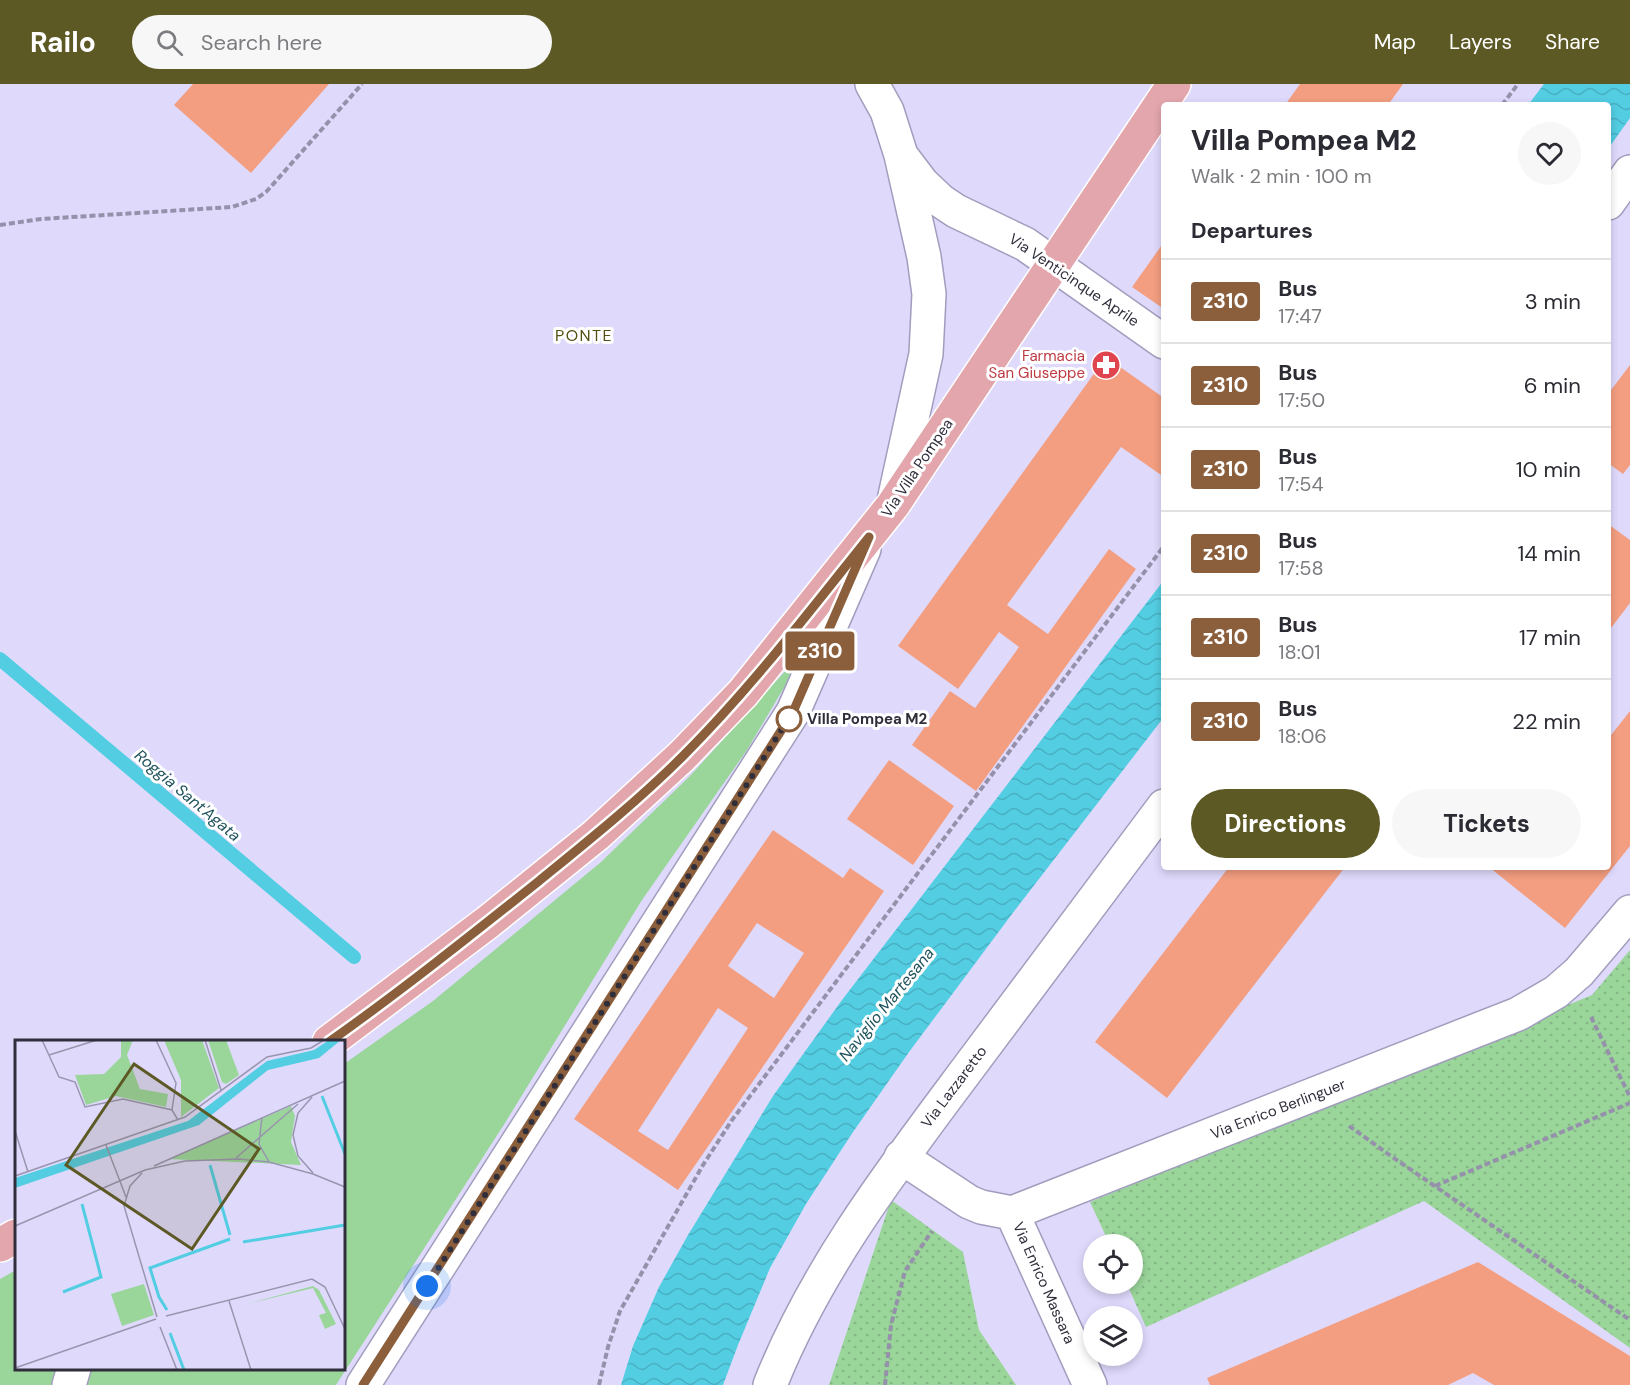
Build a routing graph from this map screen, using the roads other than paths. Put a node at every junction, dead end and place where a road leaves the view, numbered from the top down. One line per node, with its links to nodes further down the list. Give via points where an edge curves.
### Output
1 (873, 84): 5 (street, Via Venticinque Aprile, via 887,111)
2 (1174, 84): 3 (main road, Via Villa Pompea)
3 (1162, 102)
4 (1161, 104): 8 (main road, Via Villa Pompea)
5 (901, 155): 8 (street, Via Venticinque Aprile, via 941,201 1025,244); 10 (street, Via Venticinque Aprile, via 930,302 926,354)
6 (1630, 172): 7 (street)
7 (1611, 199)
8 (1054, 264): 9 (street, Via Venticinque Aprile); 10 (main road, Via Villa Pompea)
9 (1161, 340)
10 (893, 505): 11 (main road, Via Villa Pompea)
11 (869, 537): 14 (main road, via 743,693 682,756 533,886); 21 (street, Via Villa Pompea, via 793,712)
12 (1161, 810): 15 (street, Via Lazzaretto)
13 (1630, 912): 16 (street, Via Enrico Berlinguer, via 1579,972 1556,992 1518,1014)
14 (330, 1040)
15 (901, 1158): 16 (street, via 969,1202); 22 (street, Via Lazzaretto, via 808,1302)
16 (1012, 1213): 23 (street, Via Enrico Massara)
17 (15, 1237): 18 (main road)
18 (0, 1245)
19 (73, 1370): 20 (street)
20 (69, 1385)
21 (363, 1385)
22 (770, 1385)
23 (1090, 1385)

